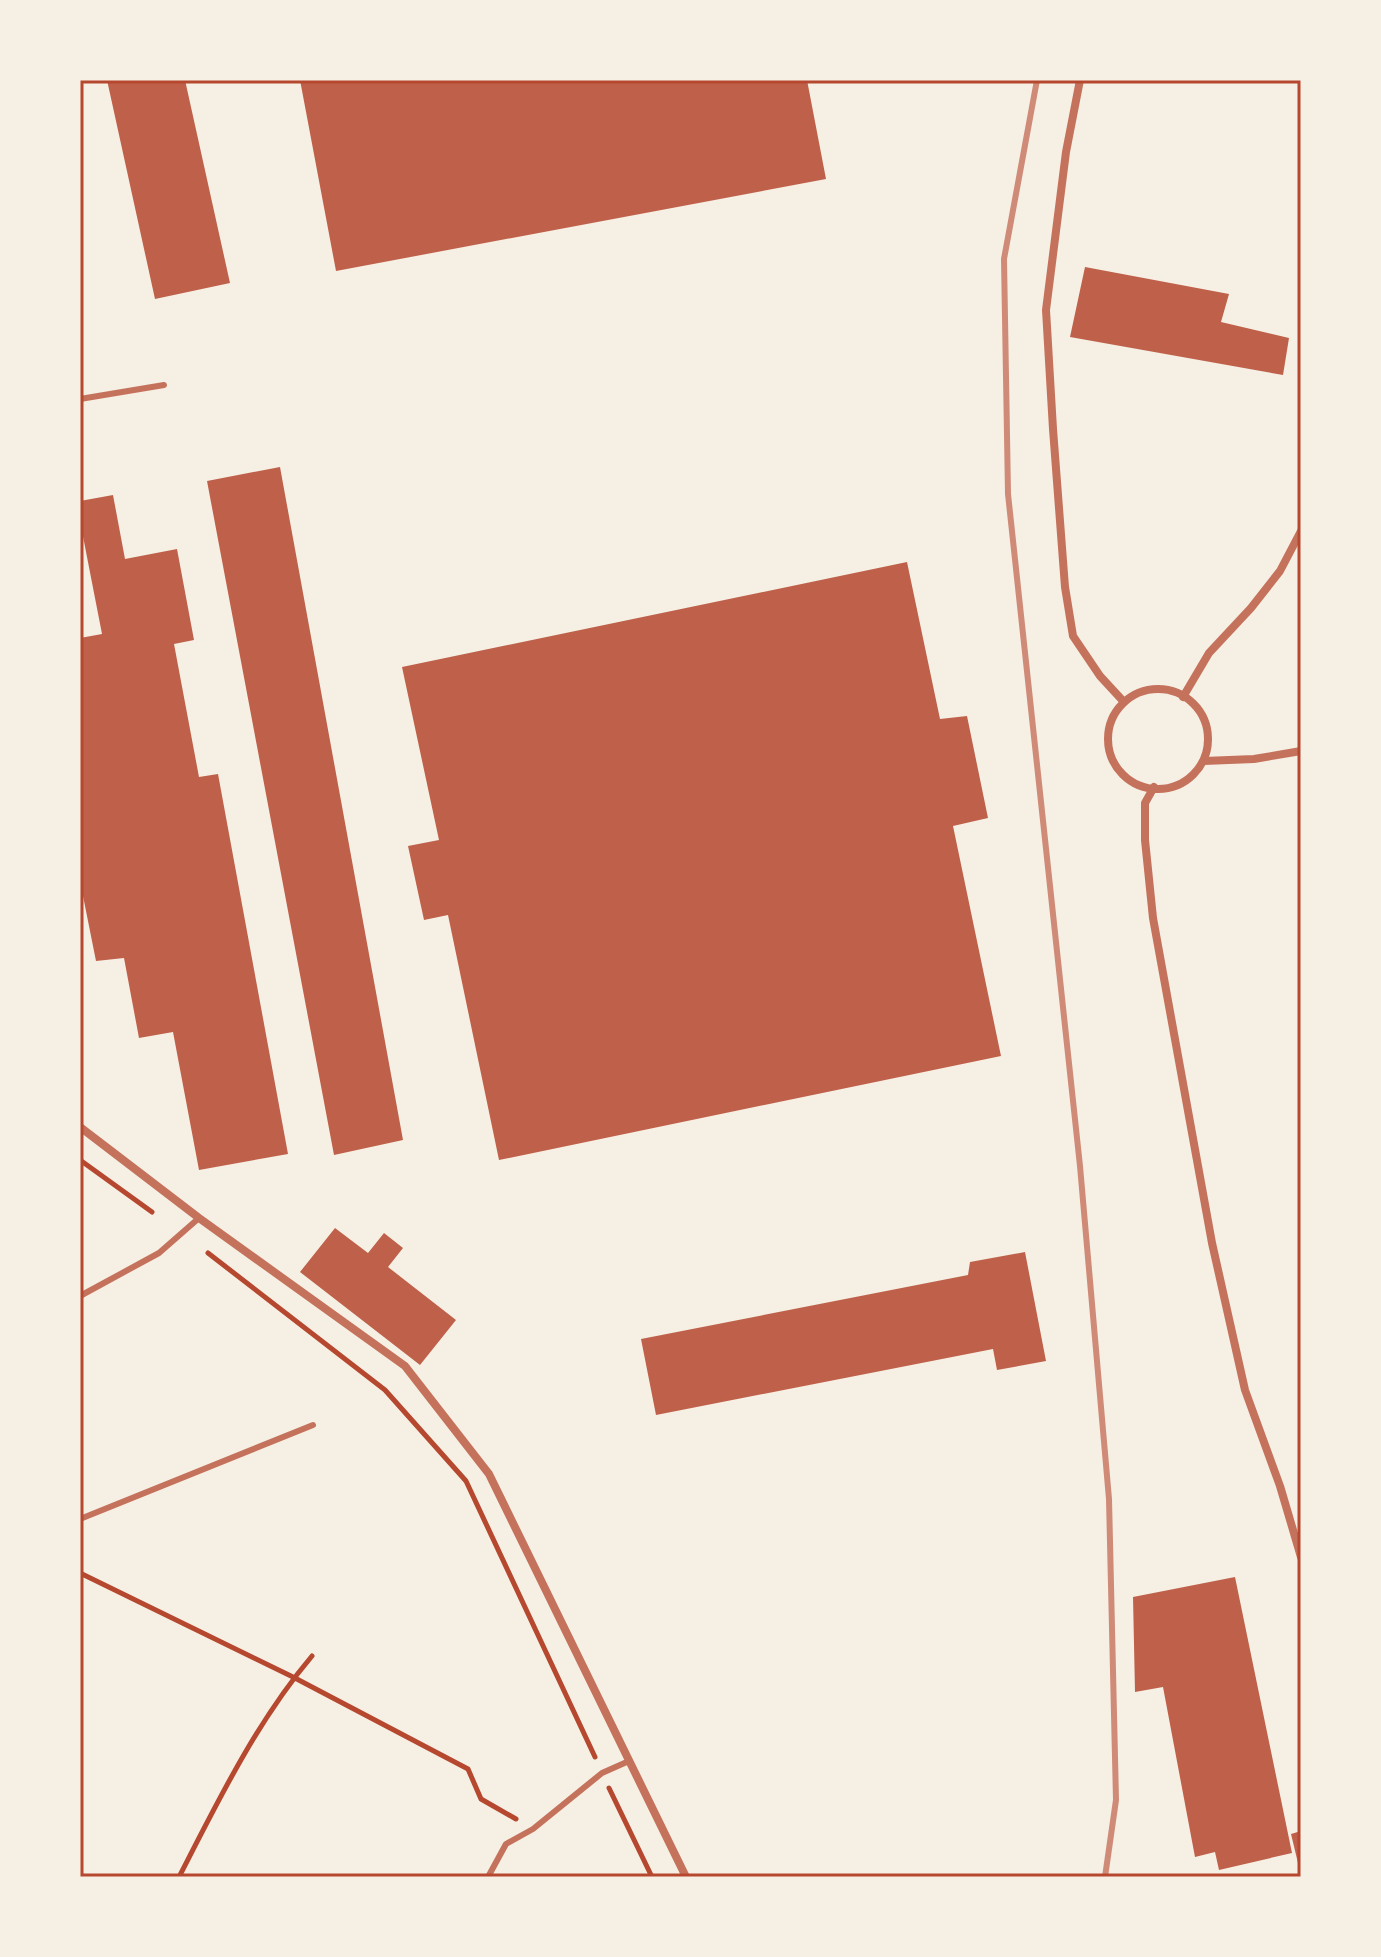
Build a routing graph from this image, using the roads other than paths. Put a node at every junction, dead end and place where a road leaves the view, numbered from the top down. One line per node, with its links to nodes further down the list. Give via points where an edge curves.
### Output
1 (1080, 80): 6 (street, via 1046,310 1053,429 1073,636)
2 (164, 385): 3 (lane)
3 (80, 399)
4 (1301, 531): 5 (street, via 1280,571 1209,653)
5 (1183, 697): 6 (street, via 1147,690); 8 (street, via 1203,718 1208,732)
6 (1124, 702): 9 (street, via 1109,726 1110,754 1127,777)
7 (1301, 751): 8 (street)
8 (1204, 761): 9 (street, via 1177,785)
9 (1154, 787): 15 (street, via 1145,803 1153,918 1209,1227 1245,1390)
10 (80, 1127): 11 (street)
11 (199, 1218): 12 (lane, via 159,1253); 16 (street, via 405,1366 489,1474)
12 (80, 1296)
13 (313, 1425): 14 (lane)
14 (80, 1519)
15 (1301, 1557)
16 (629, 1761): 17 (lane, via 602,1773 506,1844); 18 (street)
17 (488, 1877)
18 (686, 1877)

